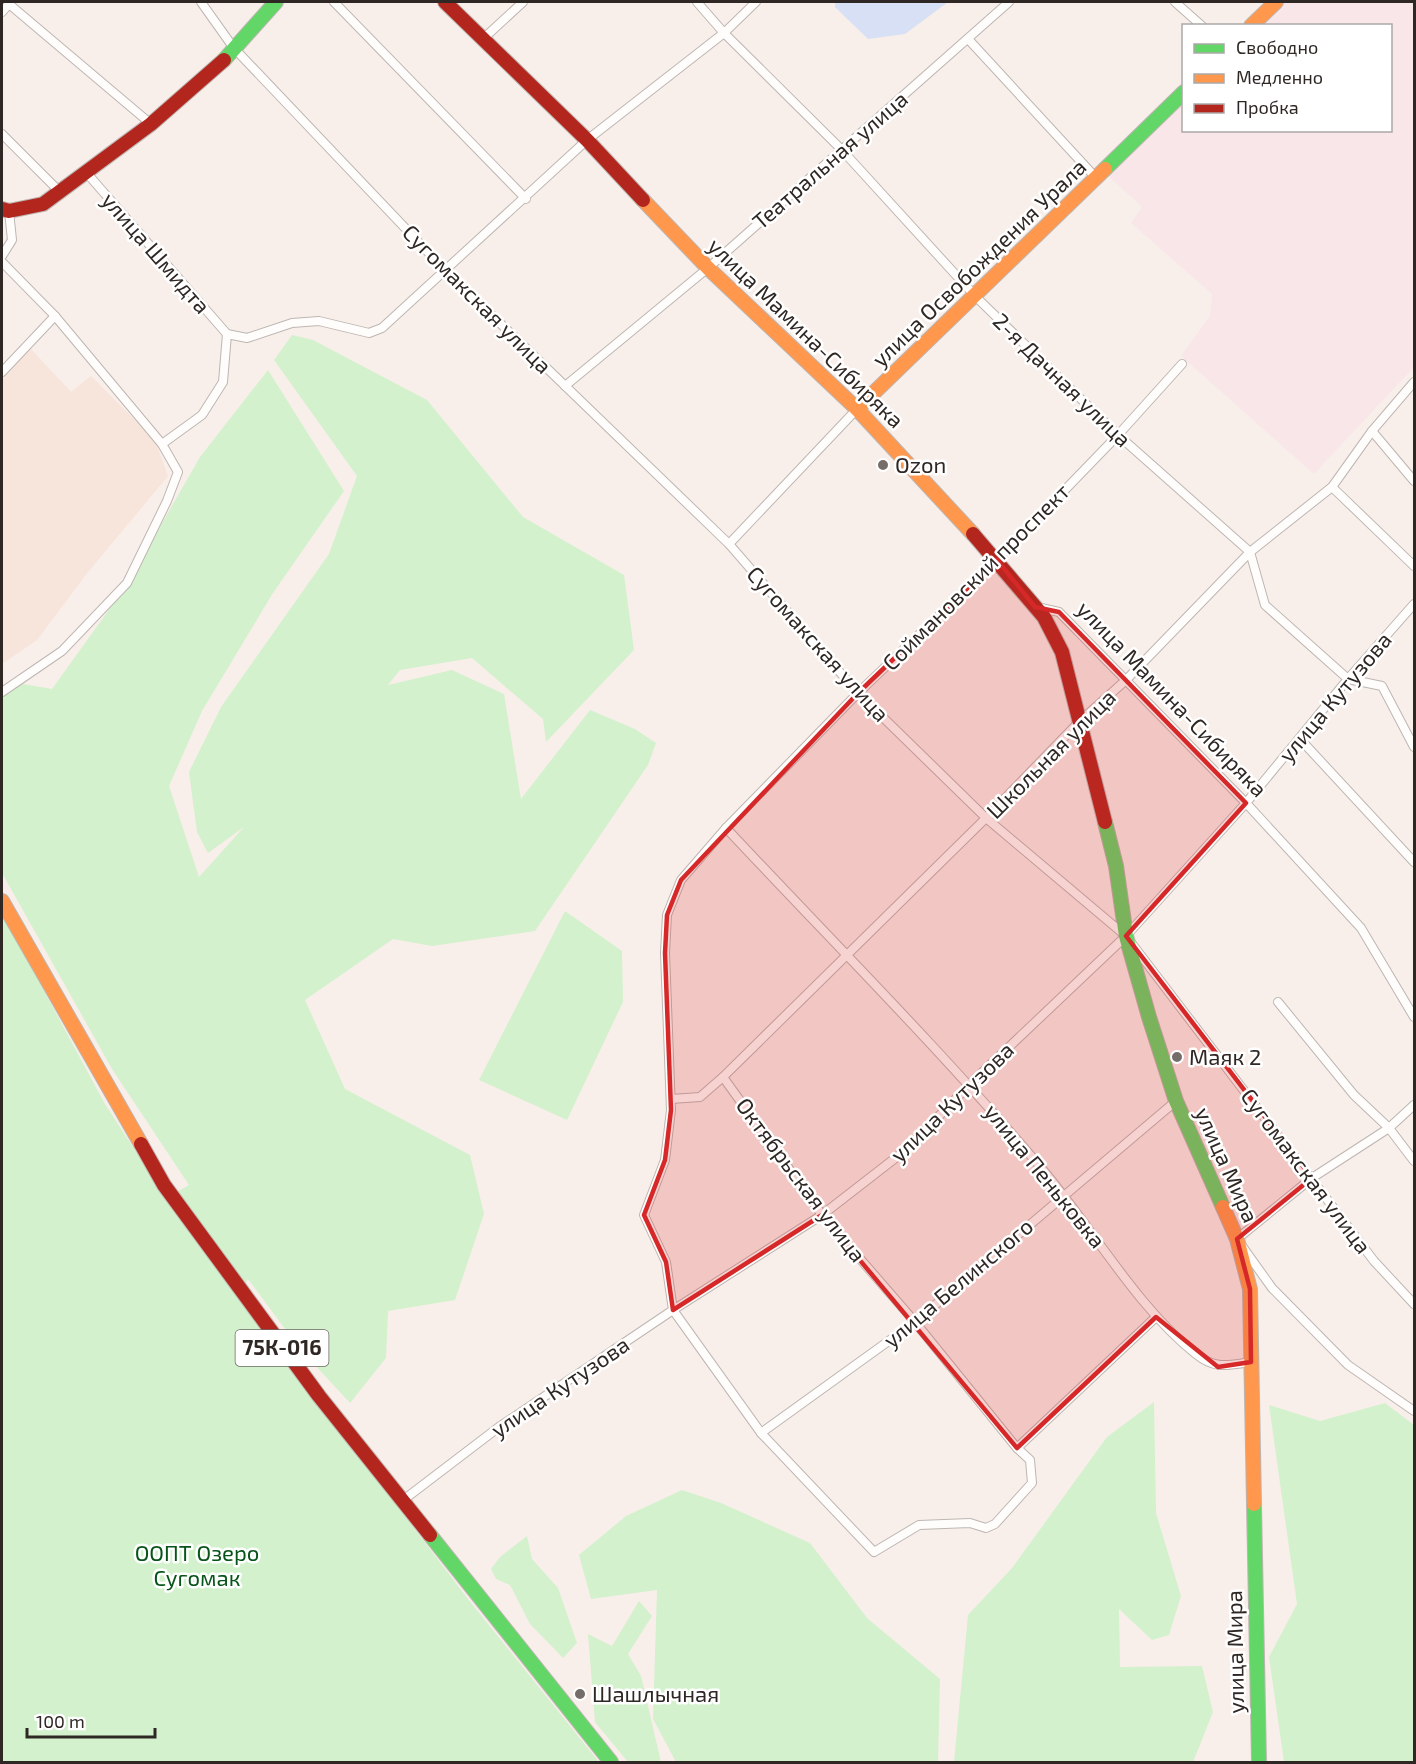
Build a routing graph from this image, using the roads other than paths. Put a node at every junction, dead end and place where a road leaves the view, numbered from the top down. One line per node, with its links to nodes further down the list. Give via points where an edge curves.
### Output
1 (201, 2): 17 (street, Сугомакская улица)
2 (276, 2): 17 (main road)
3 (334, 2): 26 (street)
4 (445, 2): 15 (main road, улица Мамина-Сибиряка)
5 (523, 2): 15 (street)
6 (697, 2): 14 (street, 2-я Дачная улица)
7 (756, 2): 14 (street)
8 (1010, 2): 16 (street, Театральная улица)
9 (1175, 2): 12 (street)
10 (1276, 2): 13 (main road)
11 (2, 12): 19 (street, via 9,4)
12 (1200, 24)
13 (1253, 24)
14 (724, 33): 21 (street); 22 (street, 2-я Дачная улица)
15 (484, 38): 21 (main road, улица Мамина-Сибиряка)
16 (969, 40): 22 (street, Театральная улица); 24 (street)
17 (233, 47): 19 (main road, via 216,69); 31 (street, Сугомакская улица)
18 (1182, 94): 24 (main road, улица Освобождения Урала)
19 (151, 124): 23 (main road)
20 (2, 134): 25 (street)
21 (587, 140): 26 (street); 30 (main road, улица Мамина-Сибиряка)
22 (841, 149): 30 (street, Театральная улица); 32 (street, 2-я Дачная улица)
23 (85, 171): 25 (main road); 34 (street, улица Шмидта)
24 (1097, 179): 32 (main road, улица Освобождения Урала)
25 (59, 191): 27 (main road, via 43,204)
26 (526, 199): 31 (street)
27 (5, 210): 28 (street, via 12,240)
28 (2, 256)
29 (2, 262): 33 (street)
30 (708, 268): 38 (street, Театральная улица); 39 (main road, улица Мамина-Сибиряка)
31 (446, 271): 34 (street, via 382,328 369,333 319,321 292,323 247,338); 38 (street, Сугомакская улица)
32 (976, 297): 39 (main road, улица Освобождения Урала); 41 (street, 2-я Дачная улица)
33 (55, 316): 36 (street); 42 (street)
34 (227, 334): 42 (street, via 223,382 202,416)
35 (1182, 364): 41 (street, Соймановский проспект)
36 (2, 372)
37 (1414, 382): 40 (street, Школьная улица)
38 (565, 386): 45 (street, Сугомакская улица)
39 (857, 409): 45 (street, улица Освобождения Урала); 47 (main road, улица Мамина-Сибиряка)
40 (1372, 431): 43 (street); 44 (street, Школьная улица)
41 (1118, 435): 46 (street, 2-я Дачная улица); 47 (street, Соймановский проспект)
42 (162, 444): 53 (street, via 178,472 127,583 63,651)
43 (1414, 481)
44 (1332, 487): 46 (street, Школьная улица); 48 (street)
45 (729, 544): 54 (street, Сугомакская улица)
46 (1251, 552): 51 (street, via 1265,604); 52 (street, Школьная улица)
47 (997, 560): 50 (main road, улица Мамина-Сибиряка); 54 (street, Соймановский проспект)
48 (1414, 567)
49 (1414, 604): 51 (street, улица Кутузова)
50 (1035, 607): 52 (street, улица Мамина-Сибиряка, via 1059,612); 55 (main road, улица Мира, via 1055,634 1062,652)
51 (1347, 679): 56 (street, улица Кутузова); 57 (street, via 1382,686)
52 (1126, 680): 55 (street, Школьная улица); 58 (street, улица Мамина-Сибиряка)
53 (2, 692)
54 (858, 693): 59 (street, Сугомакская улица); 60 (street, Соймановский проспект)
55 (1078, 723): 59 (street, Школьная улица); 63 (main road, улица Мира, via 1116,866)
56 (1300, 739): 58 (street, улица Кутузова); 61 (street)
57 (1414, 747)
58 (1246, 803): 63 (street, улица Кутузова); 66 (street, улица Мамина-Сибиряка, via 1361,928)
59 (986, 818): 63 (street, Сугомакская улица); 64 (street, Школьная улица)
60 (726, 828): 64 (street, улица Пеньковка); 69 (street, Соймановский проспект, via 681,880 667,915)
61 (1414, 862)
62 (2, 901): 86 (main road, 75К-016, via 164,1185)
63 (1126, 936): 68 (street, улица Кутузова); 70 (main road, улица Мира); 74 (street, Сугомакская улица)
64 (845, 956): 67 (street, Школьная улица); 68 (street, улица Пеньковка)
65 (1278, 1002): 72 (street, via 1354,1095)
66 (1414, 1017)
67 (723, 1077): 69 (street, Школьная улица, via 700,1097); 76 (street, Октябрьская улица)
68 (970, 1084): 75 (street, улица Пеньковка); 76 (street, улица Кутузова, via 907,1149)
69 (670, 1099): 79 (street, Соймановский проспект, via 665,1160 644,1215 666,1262)
70 (1176, 1101): 75 (street, улица Белинского); 77 (main road, улица Мира)
71 (1414, 1106): 72 (street)
72 (1389, 1128): 73 (street); 74 (street)
73 (1414, 1161)
74 (1312, 1178): 77 (street); 78 (street, Сугомакская улица, via 1374,1261)
75 (1064, 1194): 80 (street, улица Пеньковка); 81 (street, улица Белинского)
76 (822, 1215): 79 (street, улица Кутузова); 81 (street, Октябрьская улица)
77 (1237, 1239): 82 (main road, улица Мира, via 1250,1289); 83 (street, via 1272,1288 1348,1365)
78 (1414, 1304)
79 (673, 1310): 84 (street); 86 (street, улица Кутузова, via 499,1427)
80 (1156, 1317): 82 (street, улица Пеньковка, via 1197,1355 1218,1367); 85 (street)
81 (915, 1322): 84 (street, улица Белинского); 85 (street, Октябрьская улица)
82 (1251, 1362): 88 (main road, улица Мира)
83 (1414, 1411)
84 (761, 1433): 85 (street, Октябрьская улица, via 874,1552 919,1525 970,1523 986,1528 995,1524 1032,1483 1030,1460)
85 (1017, 1448)
86 (402, 1501): 87 (main road, 75К-016)
87 (610, 1762)
88 (1259, 1762)

